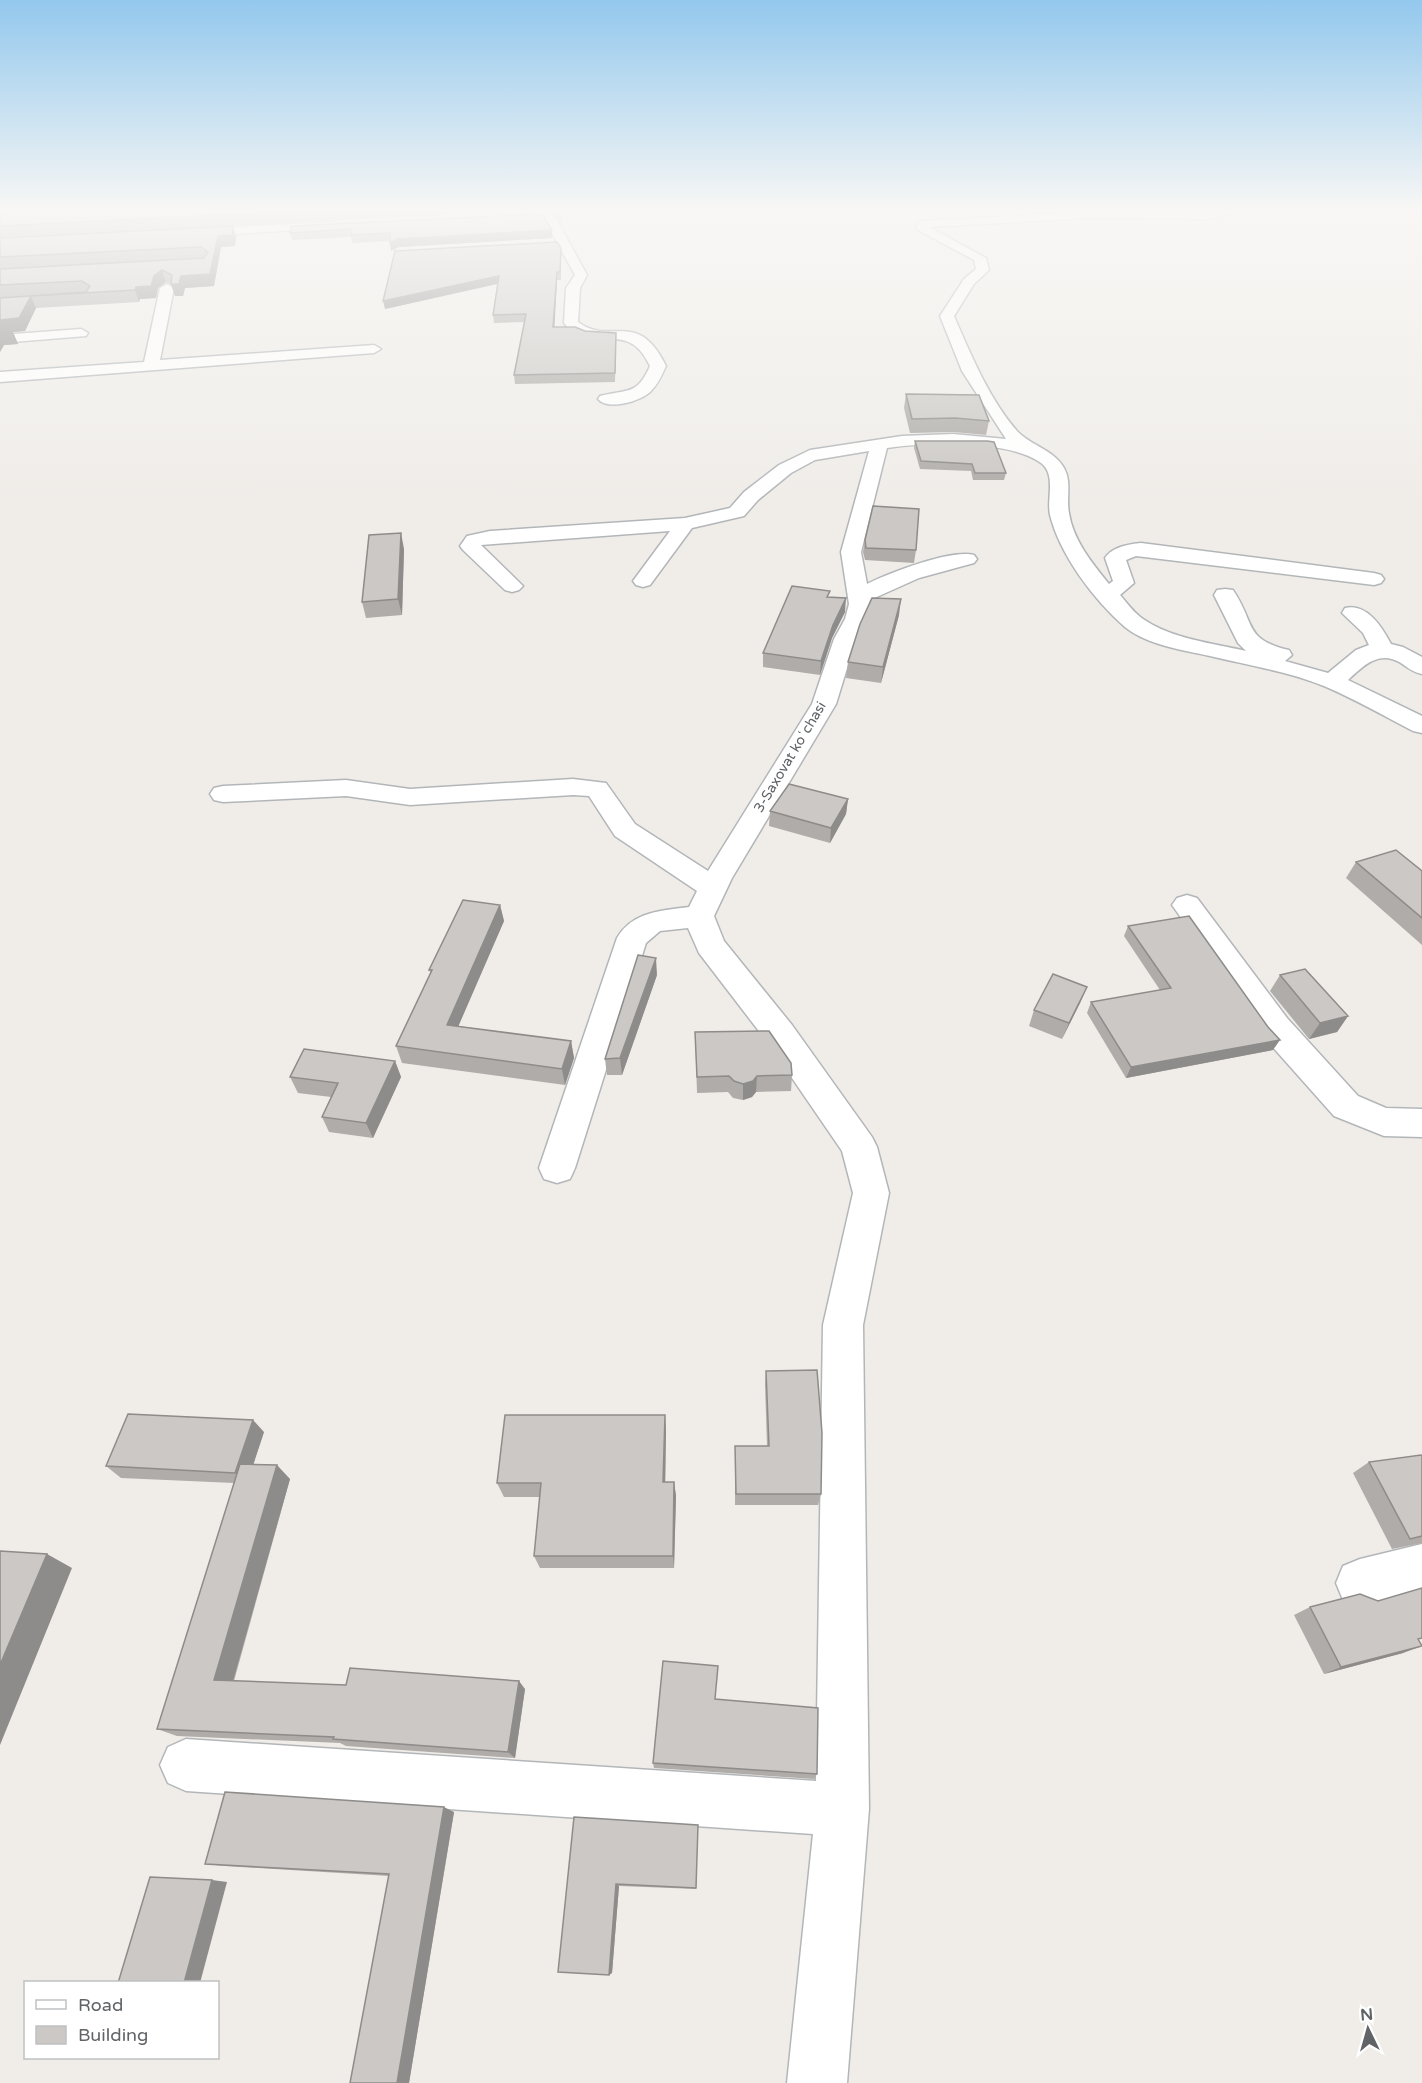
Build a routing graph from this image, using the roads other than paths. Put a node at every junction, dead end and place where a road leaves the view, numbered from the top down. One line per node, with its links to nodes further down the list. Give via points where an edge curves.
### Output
1 (164, 305): 7 (street)
2 (572, 305): 9 (street, via 571,323 580,331 615,333 641,340 649,345 658,366 647,388 634,397)
3 (954, 305): 11 (street, via 947,316 970,371 1010,433)
4 (81, 333): 5 (street)
5 (0, 339)
6 (374, 349): 7 (street)
7 (153, 370): 8 (street)
8 (0, 377)
9 (606, 399)
10 (879, 446): 11 (street, via 953,439); 12 (street, via 810,455 785,469 737,512); 19 (street, 3-Saxovat koʻchasi, via 851,552)
11 (1023, 446): 17 (street, via 1047,458 1055,468 1059,478 1059,513 1070,546)
12 (685, 524): 15 (street); 16 (street, via 474,540 470,546)
13 (967, 559): 19 (street, via 907,573)
14 (1374, 579): 17 (street, via 1141,549 1115,558 1124,583)
15 (643, 581)
16 (512, 586)
17 (1107, 594): 23 (street, via 1134,623 1157,635)
18 (1225, 595): 23 (street, via 1249,643)
19 (860, 597): 26 (street, 3-Saxovat koʻchasi, via 856,619 845,639 824,704)
20 (1353, 613): 21 (street, via 1372,630)
21 (1383, 650): 22 (street, via 1397,653); 23 (street, via 1372,649)
22 (1422, 668)
23 (1338, 676): 24 (street)
24 (1422, 726)
25 (223, 794): 26 (street, via 346,788 410,797 597,789 608,802 613,818)
26 (706, 902): 29 (street, via 652,922 632,938); 33 (street, via 710,945 780,1034 859,1147 871,1194 843,1325)
27 (1186, 905): 28 (street, via 1275,1027 1346,1106 1384,1122)
28 (1422, 1123)
29 (557, 1168)
30 (1422, 1567): 31 (street)
31 (1360, 1583)
32 (186, 1765): 33 (street)
33 (842, 1809): 34 (street)
34 (817, 2083)

